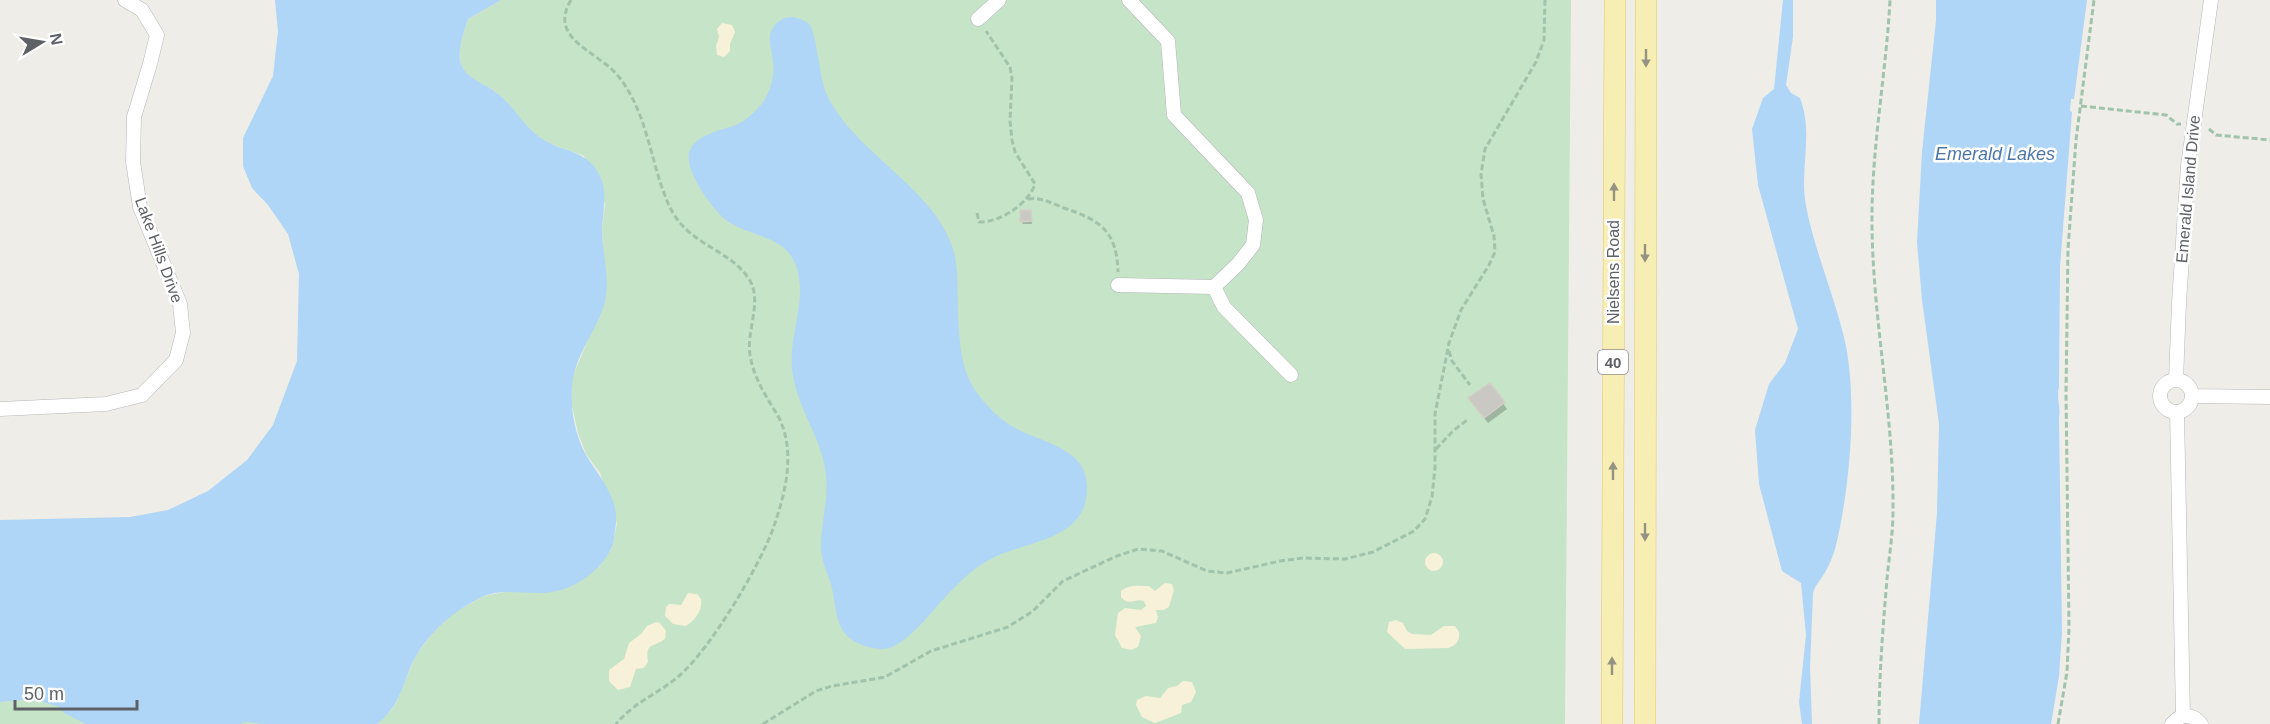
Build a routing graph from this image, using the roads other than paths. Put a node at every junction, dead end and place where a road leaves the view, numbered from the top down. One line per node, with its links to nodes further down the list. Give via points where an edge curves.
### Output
1 (125, 0): 14 (street, Lake Hills Drive, via 142,10 157,35 134,117 133,162 140,207 180,304 183,333 176,360 142,395 106,404)
2 (999, 0): 7 (street)
3 (1129, 0): 9 (street, via 1168,41 1174,115 1248,193 1256,220 1253,245)
4 (1615, 0): 17 (main road, Nielsens Road / 40, one-way to 4)
5 (1646, 0): 18 (main road, Nielsens Road / 40, one-way to 18)
6 (2211, 0): 11 (street, Emerald Island Drive, via 2188,166)
7 (978, 19)
8 (1118, 285): 9 (street)
9 (1214, 287): 10 (street, via 1224,307)
10 (1291, 375)
11 (2176, 380): 12 (street, via 2188,386); 15 (street, via 2164,386 2160,395 2164,406)
12 (2192, 396): 13 (street); 15 (street, via 2187,408)
13 (2270, 398)
14 (0, 409)
15 (2177, 412): 16 (street)
16 (2177, 720): 19 (street, via 2194,717)
17 (1611, 724)
18 (1645, 724)
19 (2201, 724)

